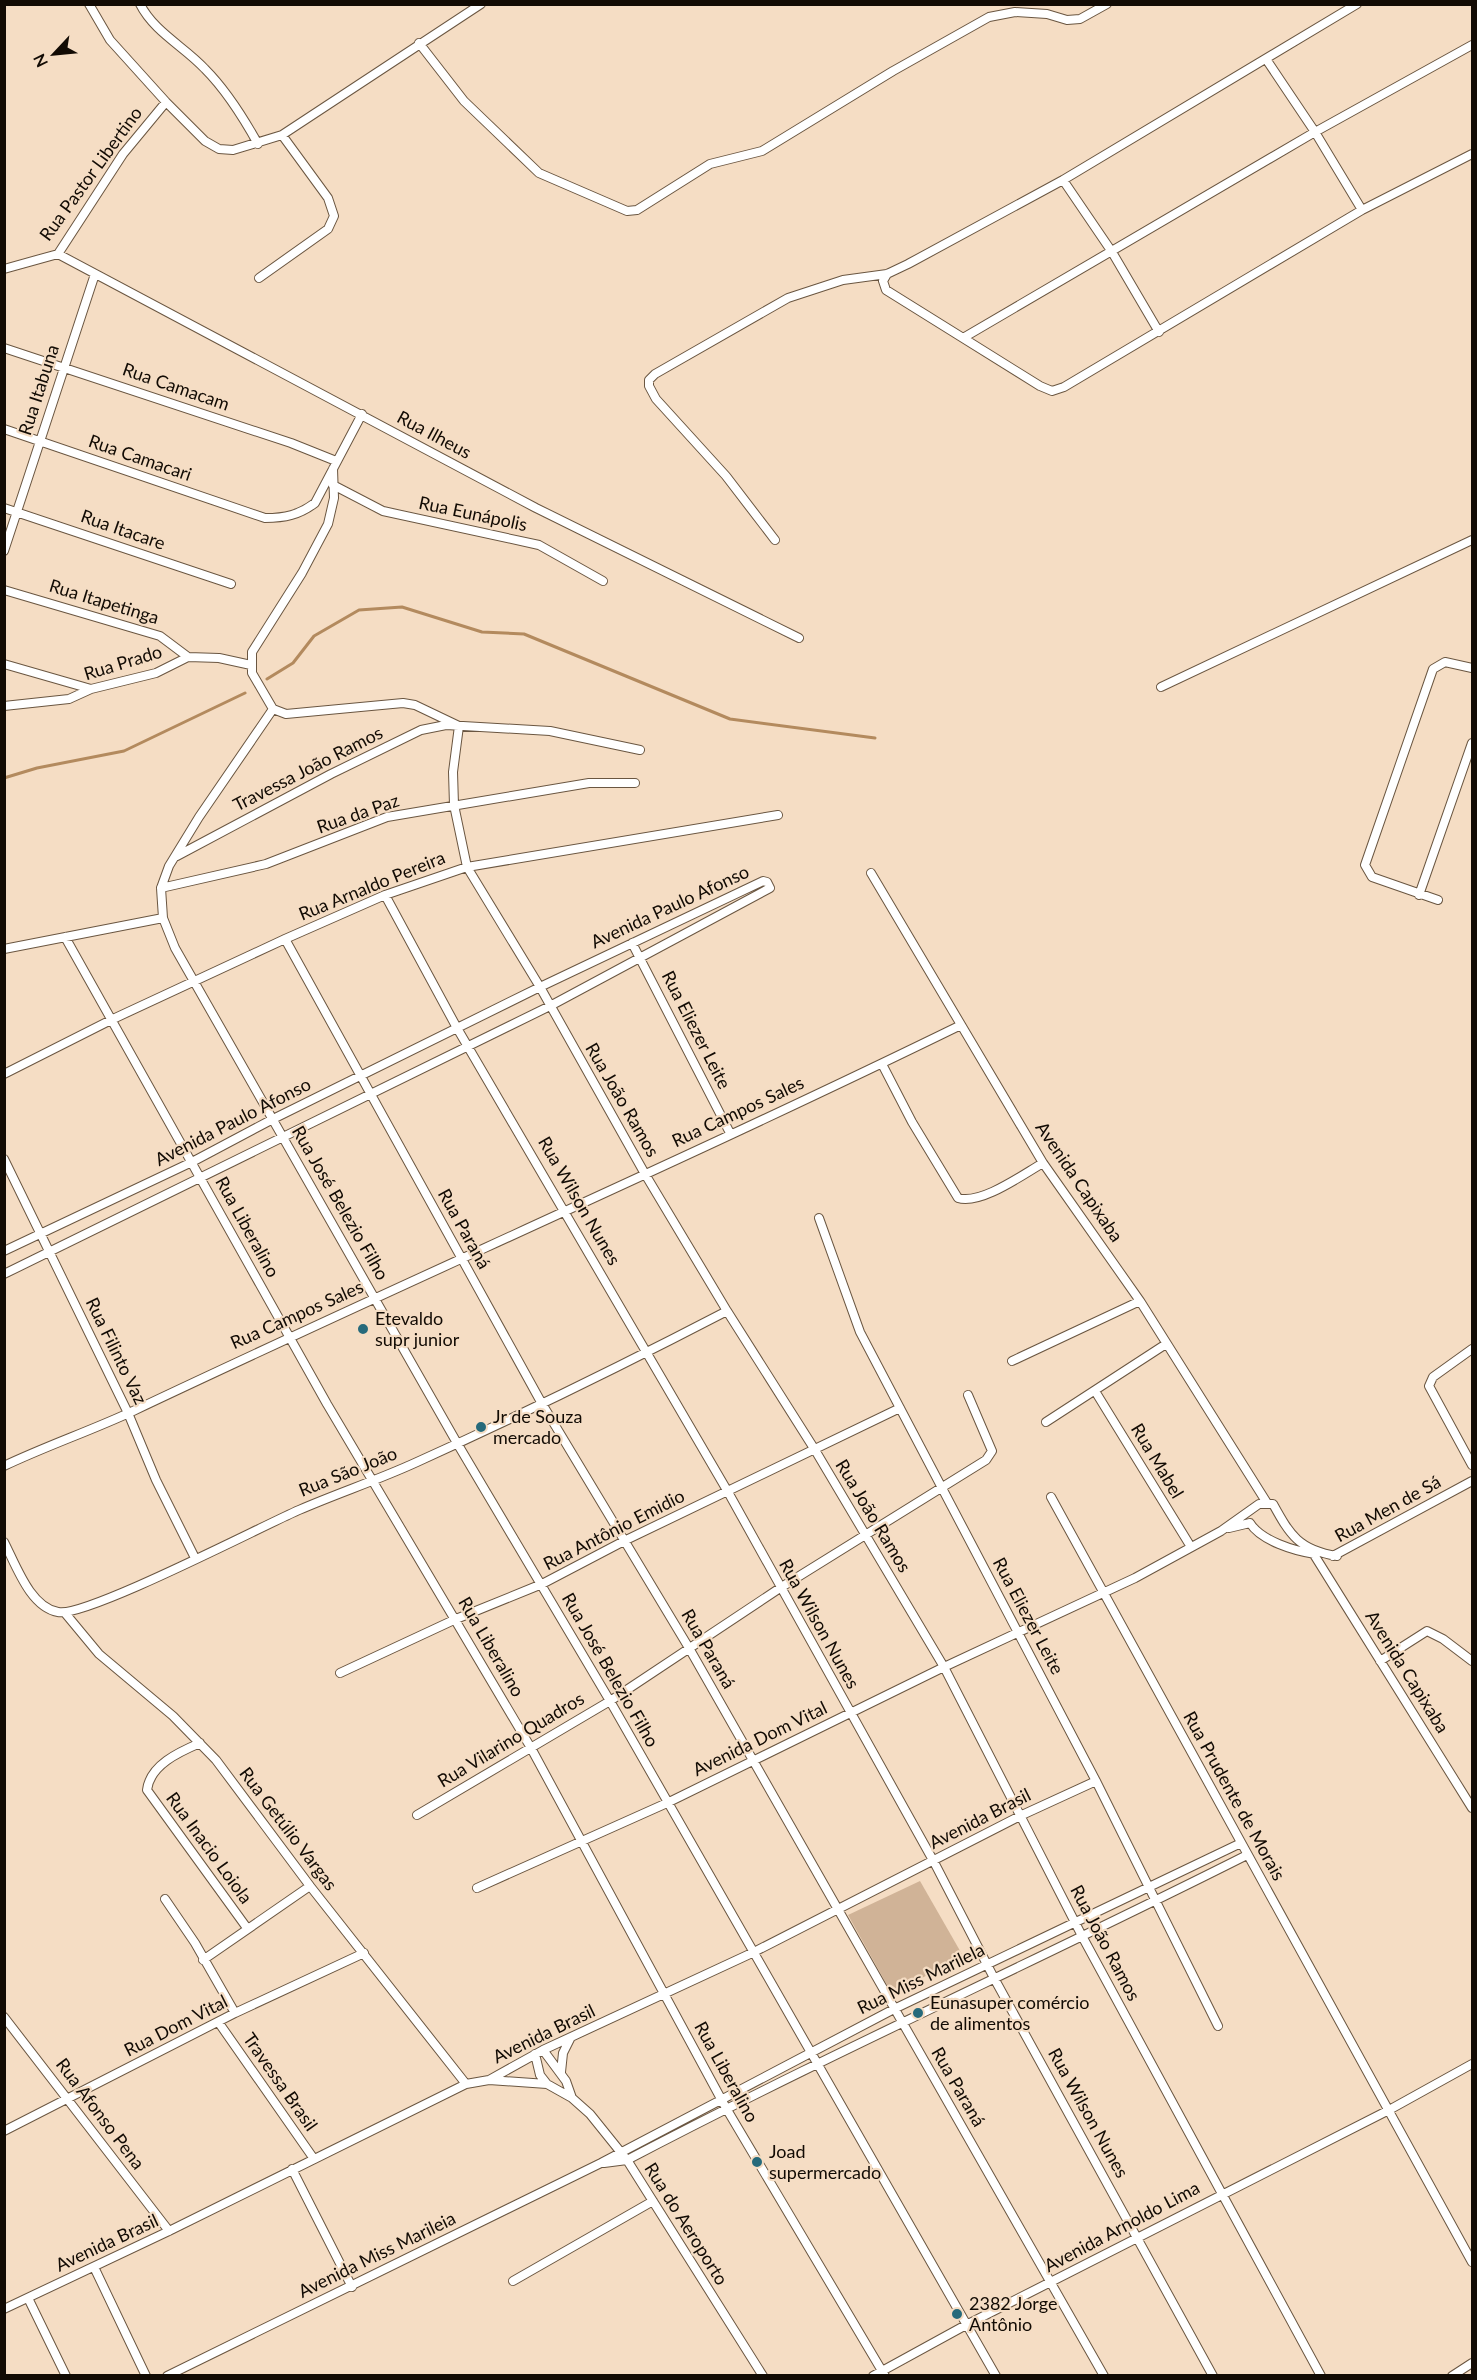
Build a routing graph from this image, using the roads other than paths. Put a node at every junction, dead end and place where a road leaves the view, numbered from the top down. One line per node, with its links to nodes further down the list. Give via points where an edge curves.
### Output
1 (89, 4): 9 (street, via 110,40)
2 (140, 4): 12 (street, via 175,44 205,68 240,111)
3 (481, 4): 6 (street)
4 (1107, 4): 6 (street, via 1080,19 1015,12 989,17 762,151 710,164 637,210 627,211 539,172 464,101)
5 (1357, 4): 8 (street)
6 (419, 43): 11 (street)
7 (1473, 45): 10 (street)
8 (1266, 59): 10 (street); 14 (street)
9 (166, 102): 12 (street, via 205,141 219,149); 17 (street, Rua Pastor Libertino, via 123,154)
10 (1315, 132): 15 (street); 16 (street)
11 (282, 135): 12 (street); 21 (street, via 328,198 334,216 328,229)
12 (258, 144)
13 (1473, 154): 15 (street)
14 (1063, 180): 16 (street); 20 (street)
15 (1362, 210): 22 (street)
16 (1112, 252): 22 (street); 23 (street)
17 (58, 254): 18 (street, Rua Pastor Libertino); 19 (street, Rua Ilheus)
18 (4, 270)
19 (95, 274): 25 (street, Rua Itabuna); 26 (street, Rua Ilheus)
20 (887, 274): 23 (street, via 883,281 886,290); 33 (street, via 843,280 788,298 661,369 649,380 656,399 726,476)
21 (259, 278)
22 (1159, 332): 23 (street, via 1052,391)
23 (963, 338)
24 (4, 348): 25 (street, Rua Camacam)
25 (63, 366): 28 (street, Rua Itabuna); 29 (street, Rua Camacam)
26 (362, 414): 29 (street); 39 (street, Rua Ilheus, via 536,508)
27 (4, 429): 28 (street, Rua Camacari)
28 (40, 441): 29 (street, Rua Camacari, via 265,519 303,512 315,503); 32 (street, Rua Itabuna)
29 (334, 465): 30 (street)
30 (333, 484): 36 (street, Rua Eunápolis, via 383,511 539,545); 42 (street, via 328,524 252,652)
31 (4, 508): 32 (street, Rua Itacare)
32 (19, 513): 35 (street, Rua Itabuna); 37 (street, Rua Itacare)
33 (775, 540)
34 (1473, 540): 44 (street)
35 (4, 551)
36 (603, 581)
37 (231, 584)
38 (4, 590): 40 (street, Rua Itapetinga, via 160,636)
39 (799, 638)
40 (188, 657): 42 (street, Rua Prado); 45 (street, Rua Prado, via 156,673)
41 (4, 663): 45 (street)
42 (250, 665): 47 (street)
43 (1473, 668): 59 (street, via 1445,662 1433,669 1365,866 1372,876)
44 (1161, 687)
45 (91, 689): 46 (street, Rua Prado, via 69,699)
46 (4, 706)
47 (273, 709): 48 (street, via 286,714 403,703); 54 (street, via 224,777)
48 (459, 726): 50 (street, via 550,731); 52 (street, Rua João Ramos, via 453,772); 54 (street, Travessa João Ramos, via 421,730)
49 (1473, 743): 59 (street)
50 (640, 750)
51 (635, 783): 52 (street, Rua da Paz, via 589,783)
52 (454, 805): 55 (street, Rua João Ramos); 57 (street, Rua da Paz, via 387,817 266,864)
53 (778, 815): 55 (street, Rua Arnaldo Pereira)
54 (177, 856): 57 (street)
55 (467, 867): 58 (street, Rua Arnaldo Pereira); 68 (street, Rua João Ramos)
56 (871, 873): 71 (street, Avenida Capixaba)
57 (161, 888): 61 (street)
58 (386, 895): 63 (street, Rua Arnaldo Pereira); 72 (street, Rua Wilson Nunes)
59 (1419, 895): 60 (street)
60 (1438, 900)
61 (163, 918): 62 (street); 67 (street, Rua José Belezio Filho)
62 (65, 937): 65 (street); 70 (street, Rua Liberalino)
63 (285, 939): 67 (street, Rua Arnaldo Pereira); 76 (street, Rua Paraná)
64 (632, 943): 66 (street, Rua Eliezer Leite); 66 (street, Avenida Paulo Afonso, via 763,881 770,888); 68 (street, Avenida Paulo Afonso)
65 (4, 949)
66 (639, 957): 69 (street, Avenida Paulo Afonso); 79 (street, Rua Eliezer Leite)
67 (195, 981): 70 (street, Rua Arnaldo Pereira); 78 (street, Rua José Belezio Filho)
68 (540, 987): 69 (street, Rua João Ramos); 72 (street, Avenida Paulo Afonso)
69 (550, 1006): 73 (street, Avenida Paulo Afonso); 84 (street, Rua João Ramos)
70 (113, 1020): 75 (street, Rua Arnaldo Pereira); 82 (street, Rua Liberalino)
71 (961, 1025): 74 (street, Rua Campos Sales); 83 (street, Avenida Capixaba)
72 (457, 1028): 73 (street, Rua Wilson Nunes); 76 (street, Avenida Paulo Afonso)
73 (469, 1046): 77 (street, Avenida Paulo Afonso); 86 (street, Rua Wilson Nunes)
74 (882, 1064): 79 (street, Rua Campos Sales); 83 (street, via 958,1198 966,1201 981,1197)
75 (4, 1074)
76 (360, 1078): 77 (street, Rua Paraná); 78 (street, Avenida Paulo Afonso)
77 (369, 1094): 80 (street, Avenida Paulo Afonso); 91 (street, Rua Paraná)
78 (273, 1119): 80 (street, Rua José Belezio Filho); 82 (street, Avenida Paulo Afonso)
79 (730, 1133): 84 (street, Rua Campos Sales)
80 (283, 1137): 85 (street, Avenida Paulo Afonso); 93 (street, Rua José Belezio Filho)
81 (4, 1159): 88 (street, Rua Filinto Vaz)
82 (192, 1162): 85 (street, Rua Liberalino); 88 (street, Avenida Paulo Afonso)
83 (1043, 1163): 94 (street, Avenida Capixaba)
84 (645, 1174): 86 (street, Rua Campos Sales); 95 (street, Rua João Ramos)
85 (201, 1178): 90 (street, Avenida Paulo Afonso); 96 (street, Rua Liberalino)
86 (566, 1211): 91 (street, Rua Campos Sales); 99 (street, Rua Wilson Nunes)
87 (819, 1218): 104 (street, Rua Eliezer Leite, via 860,1332)
88 (40, 1233): 89 (street, Avenida Paulo Afonso); 90 (street, Rua Filinto Vaz)
89 (4, 1251)
90 (49, 1253): 92 (street, Avenida Paulo Afonso); 105 (street, Rua Filinto Vaz)
91 (462, 1258): 93 (street, Rua Campos Sales); 103 (street, Rua Paraná)
92 (4, 1274)
93 (375, 1298): 96 (street, Rua Campos Sales); 107 (street, Rua José Belezio Filho)
94 (1140, 1301): 97 (street, Avenida Capixaba); 100 (street)
95 (727, 1311): 99 (street, Rua São João); 108 (street, Rua João Ramos)
96 (290, 1337): 105 (street, Rua Campos Sales); 111 (street, Rua Liberalino)
97 (1166, 1344): 101 (street); 116 (street, Avenida Capixaba)
98 (1473, 1349): 109 (street, via 1433,1377 1429,1386)
99 (648, 1352): 103 (street, Rua São João); 114 (street, Rua Wilson Nunes)
100 (1011, 1361)
101 (1095, 1391): 106 (street); 121 (street, Rua Mabel)
102 (968, 1395): 113 (street, Rua Vilarino Quadros, via 992,1451 986,1460)
103 (541, 1402): 107 (street, Rua São João); 119 (street, Rua Paraná)
104 (900, 1408): 108 (street, Rua Antônio Emidio); 113 (street, Rua Eliezer Leite)
105 (128, 1413): 110 (street, Rua Campos Sales); 124 (street, Rua Filinto Vaz)
106 (1046, 1422)
107 (457, 1443): 111 (street, Rua São João); 125 (street, Rua José Belezio Filho)
108 (815, 1450): 114 (street, Rua Antônio Emidio); 118 (street, Rua João Ramos)
109 (1473, 1465)
110 (4, 1466)
111 (372, 1481): 124 (street, Rua São João); 129 (street, Rua Liberalino)
112 (1473, 1481): 123 (street, Rua Men de Sá)
113 (940, 1487): 118 (street, Rua Vilarino Quadros); 130 (street, Rua Eliezer Leite)
114 (728, 1492): 119 (street, Rua Antônio Emidio); 126 (street, Rua Wilson Nunes)
115 (1051, 1497): 127 (street, Rua Prudente de Morais)
116 (1267, 1503): 117 (street, Avenida Dom Vital, via 1259,1504); 123 (street, via 1273,1504 1303,1546)
117 (1221, 1531): 121 (street, Avenida Dom Vital); 122 (street, Rua Men de Sá, via 1250,1523 1254,1530 1286,1548)
118 (864, 1535): 126 (street, Rua Vilarino Quadros); 134 (street, Rua João Ramos)
119 (626, 1540): 125 (street, Rua Antônio Emidio); 131 (street, Rua Paraná)
120 (4, 1542): 128 (street, via 36,1599 47,1608)
121 (1191, 1547): 127 (street, Avenida Dom Vital)
122 (1313, 1553): 123 (street, Rua Men de Sá, via 1328,1558); 132 (street, Avenida Capixaba)
123 (1337, 1556)
124 (195, 1558): 128 (street, Rua São João, via 104,1600)
125 (542, 1584): 129 (street, Rua Antônio Emidio); 136 (street, Rua José Belezio Filho)
126 (780, 1588): 131 (street, Rua Vilarino Quadros); 137 (street, Rua Wilson Nunes)
127 (1104, 1593): 130 (street, Avenida Dom Vital); 147 (street, Rua Prudente de Morais)
128 (64, 1613): 138 (street, Rua Getúlio Vargas, via 99,1654)
129 (456, 1619): 135 (street, Rua Antônio Emidio); 139 (street, Rua Liberalino)
130 (1019, 1633): 134 (street, Avenida Dom Vital); 141 (street, Rua Eliezer Leite)
131 (689, 1648): 136 (street, Rua Vilarino Quadros); 140 (street, Rua Paraná)
132 (1380, 1661): 133 (street, via 1426,1631 1443,1638); 143 (street, Avenida Capixaba)
133 (1473, 1661)
134 (944, 1667): 137 (street, Avenida Dom Vital); 145 (street, Rua João Ramos)
135 (340, 1672)
136 (610, 1701): 139 (street, Rua Vilarino Quadros); 142 (street, Rua José Belezio Filho)
137 (849, 1714): 140 (street, Avenida Dom Vital); 149 (street, Rua Wilson Nunes)
138 (200, 1743): 150 (street, Rua Getúlio Vargas); 157 (street, Rua Inacio Loiola, via 150,1774 147,1790)
139 (531, 1748): 144 (street, Rua Vilarino Quadros); 146 (street, Rua Liberalino)
140 (752, 1760): 142 (street, Avenida Dom Vital); 155 (street, Rua Paraná)
141 (1096, 1781): 145 (street, Avenida Brasil); 152 (street, Rua Eliezer Leite)
142 (666, 1803): 146 (street, Avenida Dom Vital); 160 (street, Rua José Belezio Filho)
143 (1473, 1808)
144 (417, 1815)
145 (1022, 1815): 149 (street, Avenida Brasil); 156 (street, Rua João Ramos)
146 (581, 1840): 151 (street, Avenida Dom Vital); 164 (street, Rua Liberalino)
147 (1241, 1843): 148 (street, Rua Prudente de Morais); 152 (street, Rua Miss Marilela)
148 (1247, 1855): 154 (street, Rua Miss Marilela); 184 (street, Rua Prudente de Morais)
149 (934, 1862): 155 (street, Avenida Brasil); 162 (street, Rua Wilson Nunes)
150 (310, 1886): 157 (street); 159 (street, Rua Getúlio Vargas)
151 (477, 1888)
152 (1148, 1889): 154 (street, Rua Eliezer Leite); 156 (street, Rua Miss Marilela)
153 (165, 1899): 161 (street)
154 (1155, 1902): 158 (street, Rua Miss Marilela); 170 (street, Rua Eliezer Leite)
155 (838, 1909): 160 (street, Avenida Brasil); 165 (street, Rua Paraná)
156 (1076, 1924): 158 (street, Rua João Ramos); 162 (street, Rua Miss Marilela)
157 (247, 1928): 161 (street)
158 (1082, 1936): 163 (street, Rua Miss Marilela); 191 (street, Rua João Ramos)
159 (364, 1953): 166 (street, Rua Dom Vital); 178 (street, Rua Getúlio Vargas)
160 (752, 1953): 164 (street, Avenida Brasil); 173 (street, Rua José Belezio Filho)
161 (203, 1960): 166 (street)
162 (987, 1965): 163 (street, Rua Wilson Nunes); 165 (street, Rua Miss Marilela)
163 (994, 1978): 168 (street, Rua Miss Marilela); 194 (street, Rua Wilson Nunes)
164 (664, 1995): 171 (street, Avenida Brasil); 181 (street, Rua Liberalino)
165 (894, 2009): 168 (street, Rua Paraná); 173 (street, Rua Miss Marilela)
166 (235, 2013): 169 (street, Rua Dom Vital)
167 (4, 2017): 182 (street, Rua Afonso Pena)
168 (901, 2021): 174 (street, Rua Miss Marilela); 198 (street, Rua Paraná)
169 (219, 2024): 182 (street, Rua Dom Vital); 187 (street, Travessa Brasil)
170 (1218, 2026)
171 (570, 2039): 172 (street, Avenida Brasil); 176 (street)
172 (539, 2052): 176 (street); 177 (street, Avenida Brasil); 179 (street, via 540,2075)
173 (810, 2053): 174 (street, Rua José Belezio Filho); 181 (street, Rua Miss Marilela)
174 (817, 2064): 183 (street, Rua Miss Marilela); 202 (street, Rua José Belezio Filho)
175 (1473, 2064): 184 (street, Avenida Arnoldo Lima)
176 (561, 2073): 180 (street)
177 (489, 2080): 178 (street, Avenida Brasil); 179 (street)
178 (465, 2084): 187 (street, Avenida Brasil)
179 (547, 2084): 180 (street)
180 (572, 2098): 186 (street, Rua do Aeroporto)
181 (722, 2098): 183 (street, Rua Liberalino); 186 (street, Rua Miss Marilela)
182 (67, 2100): 185 (street, Rua Dom Vital); 193 (street, Rua Afonso Pena)
183 (726, 2108): 188 (street, Rua Miss Marilela); 204 (street, Rua Liberalino)
184 (1389, 2110): 191 (street, Avenida Arnoldo Lima); 195 (street, Rua Prudente de Morais)
185 (4, 2131)
186 (621, 2152): 188 (street, Rua do Aeroporto); 189 (street, Avenida Miss Marileia)
187 (314, 2159): 190 (street, Avenida Brasil)
188 (627, 2160): 189 (street, Avenida Miss Marileia); 192 (street, Rua do Aeroporto)
189 (601, 2163): 199 (street, Avenida Miss Marileia)
190 (292, 2169): 193 (street, Avenida Brasil); 199 (street)
191 (1221, 2194): 194 (street, Avenida Arnoldo Lima); 213 (street, Rua João Ramos)
192 (653, 2201): 197 (street); 208 (street, Rua do Aeroporto)
193 (170, 2231): 196 (street, Avenida Brasil)
194 (1138, 2238): 198 (street, Avenida Arnoldo Lima); 212 (street, Rua Wilson Nunes)
195 (1473, 2262)
196 (94, 2267): 200 (street, Avenida Brasil); 206 (street)
197 (513, 2281)
198 (1051, 2283): 202 (street, Avenida Arnoldo Lima); 211 (street, Rua Paraná)
199 (352, 2286): 207 (street, Avenida Miss Marileia)
200 (28, 2298): 201 (street, Avenida Brasil); 205 (street)
201 (4, 2309)
202 (966, 2325): 204 (street, Avenida Arnoldo Lima); 210 (street, Rua José Belezio Filho)
203 (1473, 2363): 214 (street)
204 (883, 2373): 209 (street, Avenida Arnoldo Lima)
205 (66, 2376)
206 (146, 2376)
207 (167, 2376)
208 (763, 2376)
209 (873, 2376)
210 (996, 2376)
211 (1104, 2376)
212 (1213, 2376)
213 (1321, 2376)
214 (1452, 2376)

